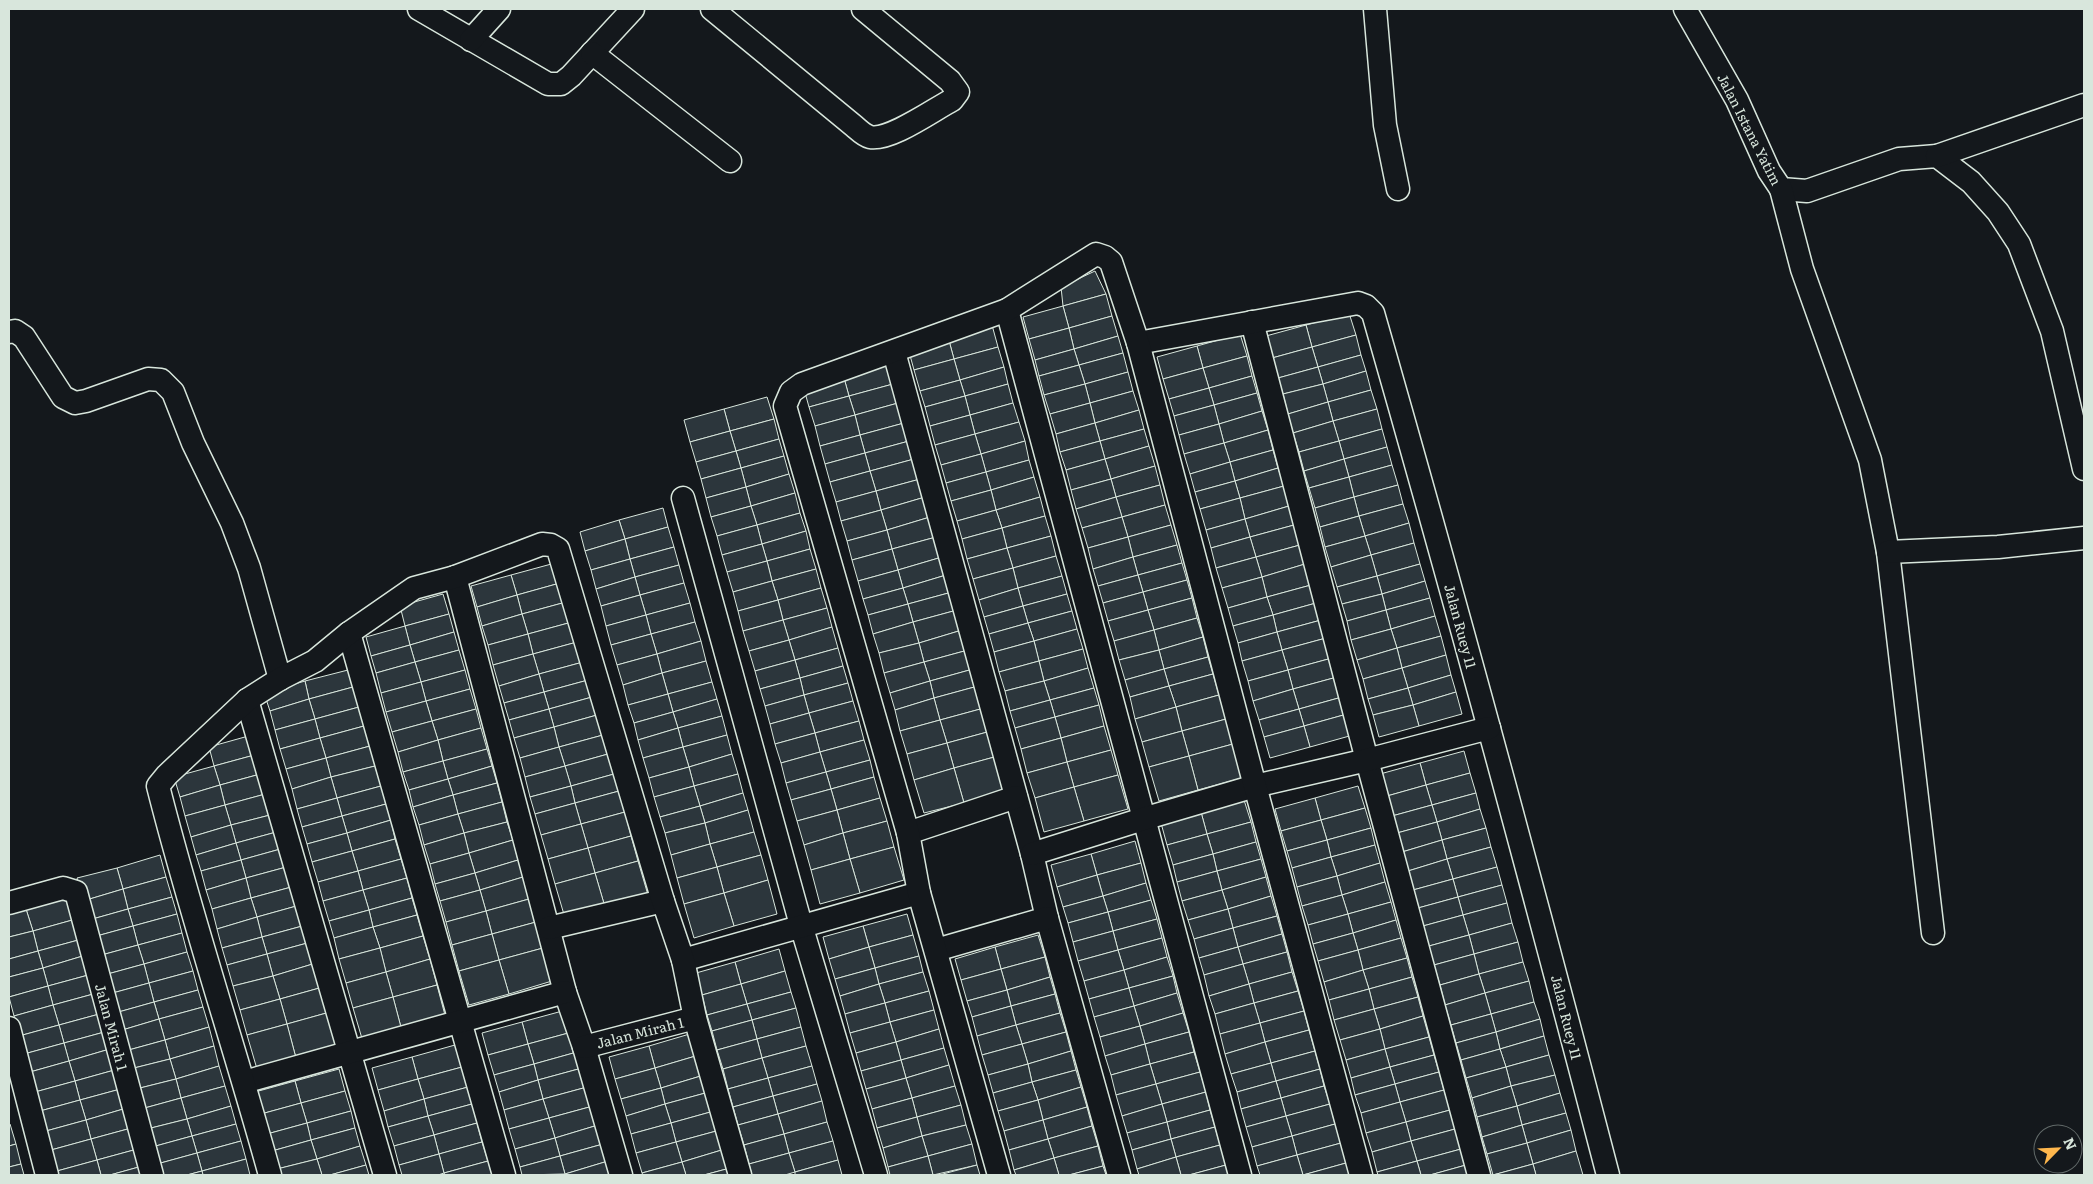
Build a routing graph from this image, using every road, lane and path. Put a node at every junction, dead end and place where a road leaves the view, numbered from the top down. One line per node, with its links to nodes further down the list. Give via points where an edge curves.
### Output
1 (419, 9): 8 (street)
2 (499, 9): 8 (street)
3 (634, 9): 9 (street)
4 (712, 9): 5 (street, via 859,131 872,137 891,134 952,100 958,92 950,81)
5 (863, 9)
6 (1375, 9): 13 (street, via 1385,125)
7 (1685, 9): 14 (street, Jalan Istana Yatim, via 1738,100 1769,171)
8 (471, 40): 9 (street, via 548,84 561,84)
9 (592, 53): 12 (street)
10 (2084, 105): 11 (street, Jalan Istana Yatim)
11 (1937, 156): 14 (street, Jalan Istana Yatim, via 1899,159 1807,191); 20 (street, via 1976,188 1998,212 2019,244 2052,331)
12 (730, 161)
13 (1398, 189)
14 (1781, 190): 23 (street, via 1802,269 1870,460)
15 (1007, 310): 18 (street, via 1096,254 1111,262); 19 (street); 32 (street)
16 (1252, 322): 18 (street, Jalan Ruey 11); 28 (street, Jalan Ruey 11, via 1358,303 1373,313); 29 (street)
17 (9, 332): 26 (street, via 24,337 63,397 75,404 148,379 161,380 173,392 193,443 232,523)
18 (1138, 343): 30 (street)
19 (894, 352): 31 (street); 33 (street, via 802,384 792,392 785,406)
20 (2084, 469)
21 (683, 498): 39 (street)
22 (2084, 538): 23 (street, via 1998,547)
23 (1888, 552): 41 (street)
24 (455, 577): 25 (street, via 414,588); 36 (street, via 542,544 558,549); 40 (street)
25 (349, 634): 26 (street, via 314,661); 46 (street)
26 (280, 679): 27 (street)
27 (247, 700): 49 (street); 50 (street, via 158,786)
28 (1489, 728): 29 (street); 64 (street, Jalan Ruey 11)
29 (1367, 760): 30 (street); 63 (street)
30 (1255, 786): 32 (street); 62 (street)
31 (1016, 797): 33 (street); 34 (street)
32 (1143, 819): 34 (street); 61 (street)
33 (908, 832): 35 (street)
34 (1032, 854): 38 (street)
35 (919, 893): 39 (street); 42 (street)
36 (663, 901): 40 (street); 43 (street)
37 (9, 903): 52 (street, Jalan Mirah 1, via 63,888 76,892)
38 (1047, 918): 42 (street); 60 (street)
39 (801, 925): 43 (street); 58 (street)
40 (549, 928): 44 (street)
41 (1933, 934)
42 (936, 950): 59 (street)
43 (683, 960): 45 (street)
44 (565, 992): 46 (street); 48 (street)
45 (695, 1018): 48 (street, Jalan Mirah 1); 57 (street)
46 (461, 1021): 49 (street); 55 (street)
47 (9, 1028): 51 (street)
48 (584, 1047): 56 (street)
49 (351, 1053): 50 (street); 54 (street)
50 (244, 1082): 53 (street)
51 (47, 1175)
52 (152, 1175)
53 (270, 1175)
54 (385, 1175)
55 (504, 1175)
56 (621, 1175)
57 (740, 1175)
58 (876, 1175)
59 (999, 1175)
60 (1119, 1175)
61 (1240, 1175)
62 (1361, 1175)
63 (1479, 1175)
64 (1608, 1175)

